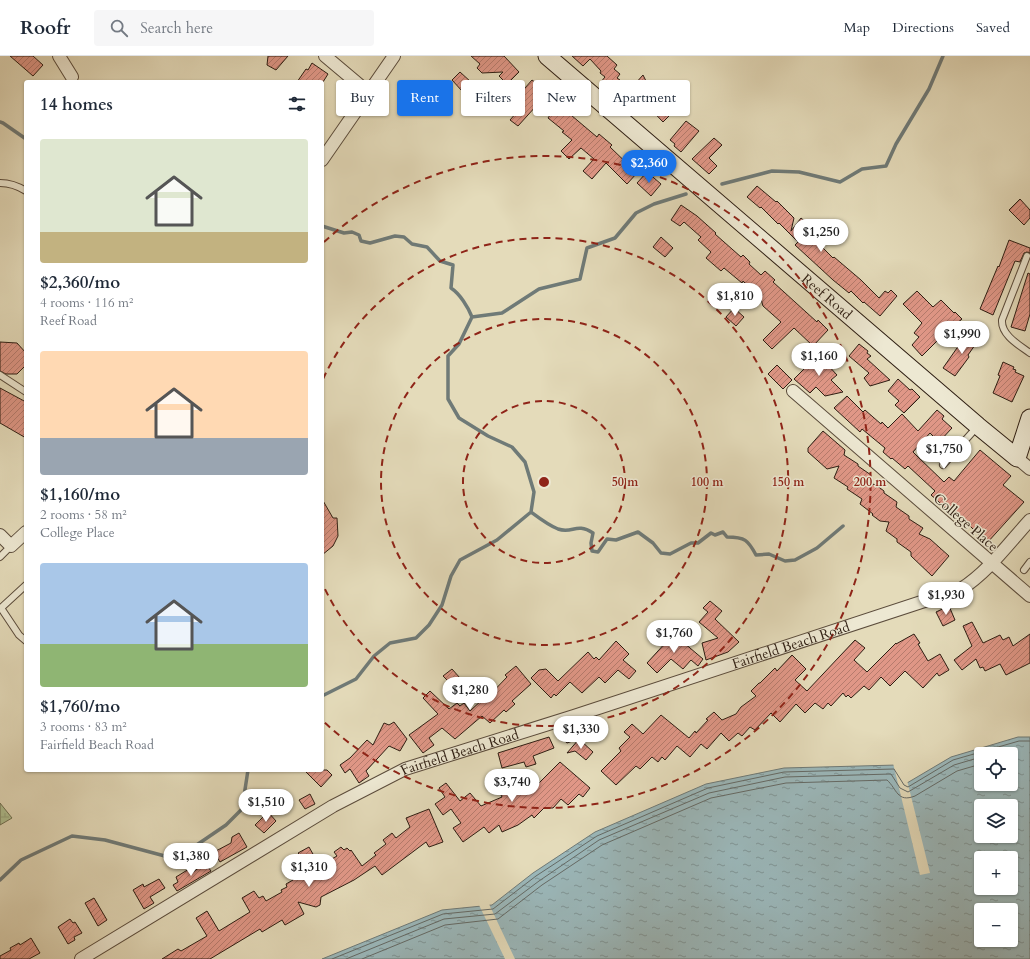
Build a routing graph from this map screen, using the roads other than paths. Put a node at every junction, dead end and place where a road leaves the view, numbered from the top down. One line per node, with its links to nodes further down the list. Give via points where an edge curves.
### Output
1 (59, 56): 5 (street)
2 (325, 56): 6 (street)
3 (394, 56): 7 (street)
4 (547, 56): 18 (street, Reef Road)
5 (72, 77)
6 (354, 80)
7 (378, 80)
8 (353, 116): 9 (street)
9 (324, 157)
10 (0, 183): 11 (lane, via 8,183)
11 (24, 190)
12 (1027, 256): 13 (lane, via 1001,326 1007,335)
13 (1030, 353)
14 (0, 375): 15 (lane)
15 (24, 391)
16 (793, 391): 28 (street, College Place)
17 (1030, 418): 19 (street)
18 (978, 426): 19 (street, Reef Road); 20 (lane)
19 (1017, 458): 21 (street)
20 (943, 465)
21 (1030, 469)
22 (1030, 520): 28 (street, Fairfield Beach Road)
23 (24, 534): 25 (street)
24 (0, 535): 25 (street)
25 (11, 546): 26 (lane)
26 (0, 557)
27 (1030, 562): 29 (lane)
28 (991, 563): 31 (street, College Place); 33 (street, Fairfield Beach Road, via 971,583 961,589 581,714 405,768 333,806)
29 (1024, 570)
30 (24, 587): 32 (lane, via 1,608)
31 (1030, 596)
32 (24, 640)
33 (81, 959)

